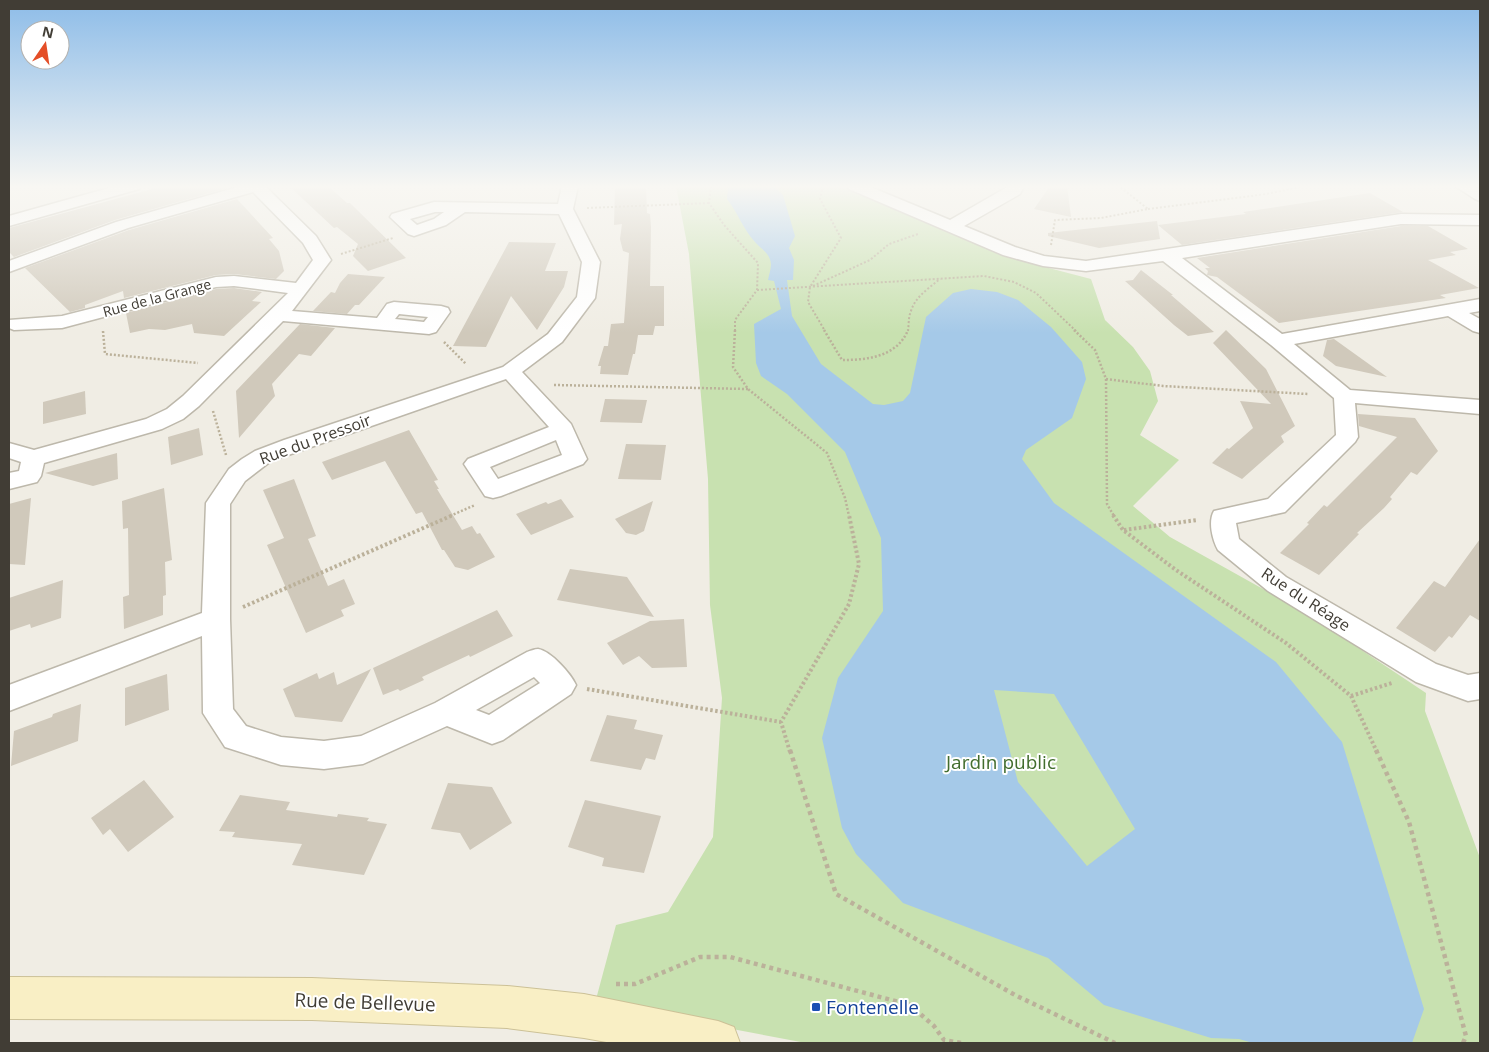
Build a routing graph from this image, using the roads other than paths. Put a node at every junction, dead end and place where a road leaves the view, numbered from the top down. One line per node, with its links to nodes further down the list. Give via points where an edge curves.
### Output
1 (95, 235): 7 (street)
2 (305, 235): 8 (street, via 322,260)
3 (578, 235): 16 (street, Rue du Pressoir, via 591,262 586,298 556,338)
4 (972, 235): 6 (street, via 1008,251 1044,261 1086,266)
5 (1296, 235): 6 (street)
6 (1167, 255): 15 (street)
7 (9, 268)
8 (301, 289): 11 (street); 12 (street, Rue de la Grange, via 216,282 62,322)
9 (1480, 305): 10 (street)
10 (1451, 310): 13 (street); 15 (street)
11 (278, 315): 14 (street); 21 (street, via 175,414 154,424)
12 (14, 324)
13 (1480, 327)
14 (429, 328)
15 (1278, 341): 17 (street)
16 (517, 378): 19 (street); 23 (street, Rue du Pressoir, via 482,381 263,456 237,476 218,503)
17 (1344, 396): 18 (street); 25 (street, Rue du Réage, via 1347,437 1276,506 1222,517 1227,543 1277,584 1426,673 1468,688)
18 (1480, 407)
19 (563, 428): 19 (street, via 476,464 493,490 574,459)
20 (9, 450): 21 (street)
21 (33, 458): 22 (street, via 29,476)
22 (9, 481)
23 (216, 619): 24 (street, Rue du Pressoir, via 218,713 236,737 281,751 324,755 363,750 446,712 537,662); 26 (street)
24 (561, 685)
25 (1480, 686)
26 (9, 698)
27 (9, 998): 28 (street, Rue de Bellevue, via 312,1000 506,1007 584,1016)
28 (718, 1043)

